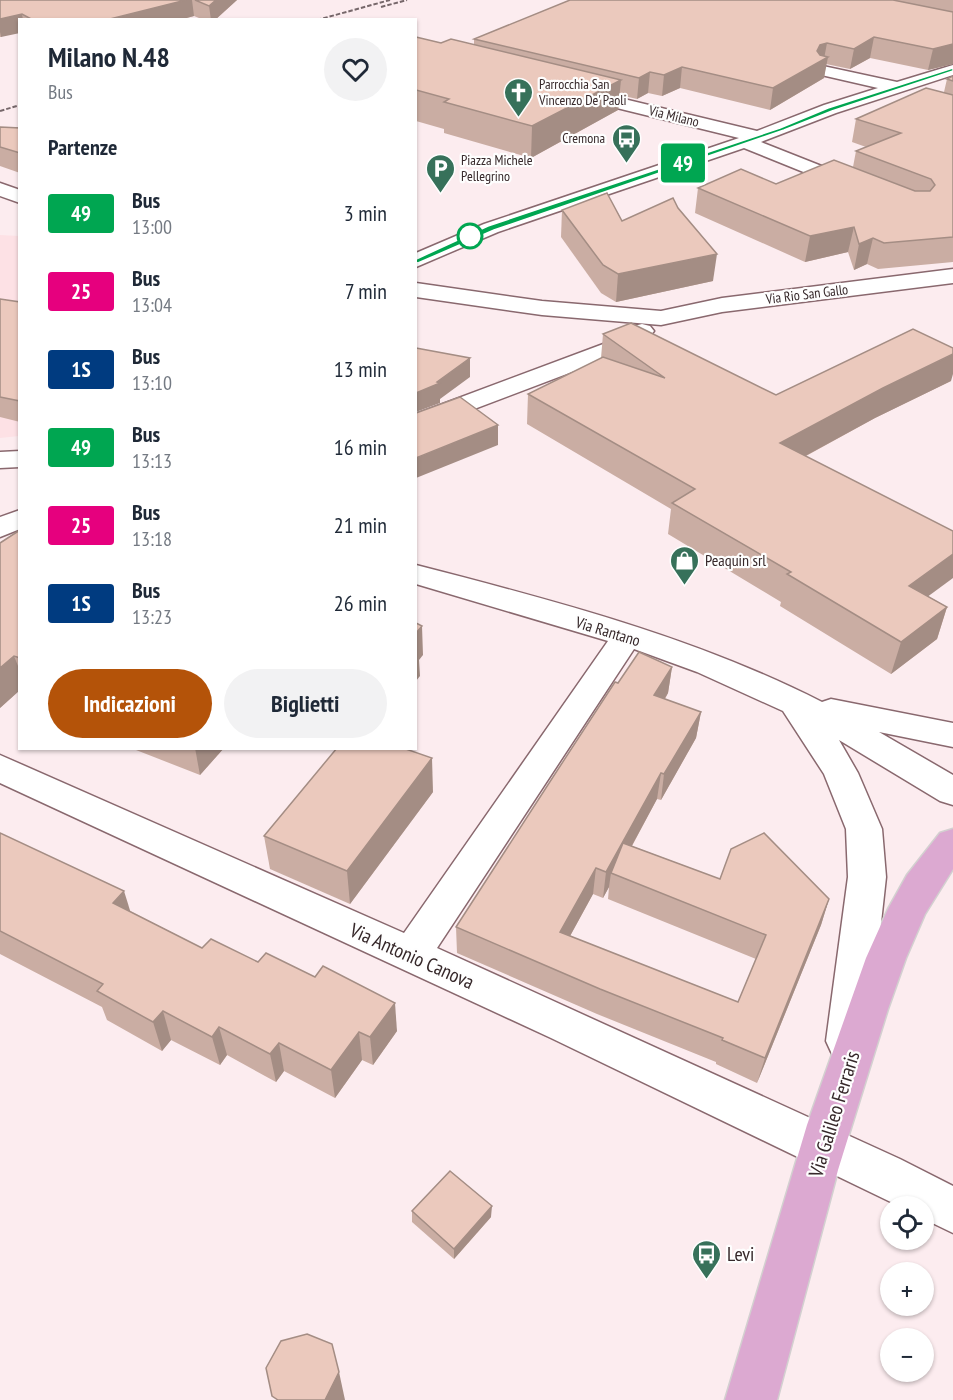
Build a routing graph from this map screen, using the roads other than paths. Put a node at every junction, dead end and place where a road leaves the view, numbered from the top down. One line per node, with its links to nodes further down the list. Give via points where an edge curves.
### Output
1 (823, 71): 4 (street)
2 (948, 74): 4 (street)
3 (556, 87): 6 (street, Via Milano)
4 (890, 89): 5 (street); 6 (street)
5 (914, 101)
6 (751, 139): 8 (street, Via Milano); 10 (street, via 491,228)
7 (0, 189): 9 (street)
8 (874, 193)
9 (18, 196)
10 (417, 261)
11 (953, 276): 13 (street, Via Rio San Gallo, via 722,305)
12 (417, 290): 13 (street, Via Rio San Gallo, via 542,308)
13 (661, 318): 14 (street, Via Rio San Gallo, via 614,348)
14 (417, 423)
15 (18, 459): 16 (street)
16 (0, 460)
17 (417, 574): 18 (street, Via Rantano)
18 (627, 636): 19 (street, Via Rantano, via 751,682); 24 (street)
19 (794, 703): 20 (street, Via Rantano); 22 (street, Via Rantano); 25 (street, Via Rantano, via 841,773 864,829 867,877)
20 (953, 735)
21 (0, 768): 24 (street, Via Antonio Canova)
22 (953, 792)
23 (953, 843): 25 (main road, Via Galileo Ferraris, via 914,898 892,939)
24 (410, 956): 26 (street, Via Antonio Canova, via 566,1024)
25 (843, 1082): 26 (main road, Via Galileo Ferraris)
26 (823, 1146): 27 (street, Via Antonio Canova); 28 (main road, Via Galileo Ferraris)
27 (953, 1210)
28 (751, 1400)

